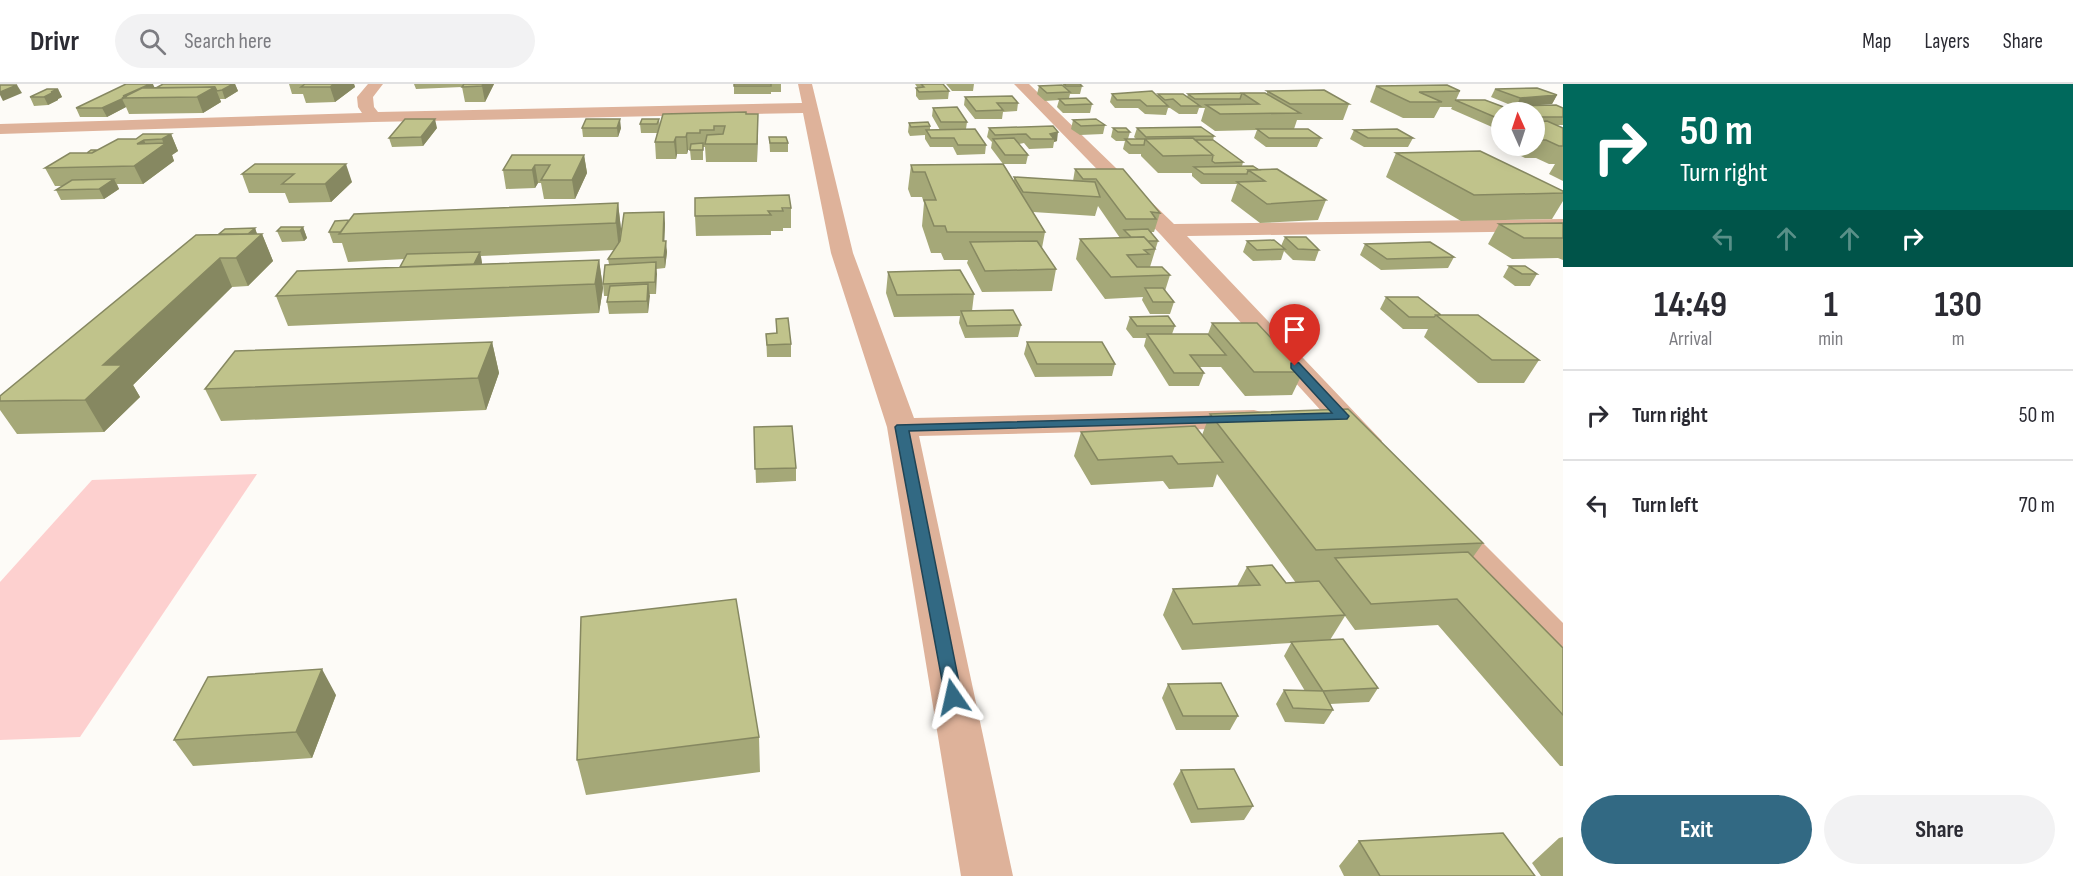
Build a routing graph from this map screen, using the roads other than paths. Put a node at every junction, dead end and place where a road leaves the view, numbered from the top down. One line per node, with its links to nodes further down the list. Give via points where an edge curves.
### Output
1 (376, 84): 4 (street, via 365,97)
2 (1021, 84): 7 (street)
3 (807, 96): 4 (street); 9 (street, via 842,253)
4 (373, 117): 5 (street)
5 (0, 129)
6 (1563, 225): 7 (street)
7 (1169, 230): 8 (street)
8 (1342, 416): 9 (street); 10 (street)
9 (902, 427): 13 (street)
10 (1383, 460)
11 (1424, 503): 12 (street)
12 (1563, 649)
13 (987, 876)

